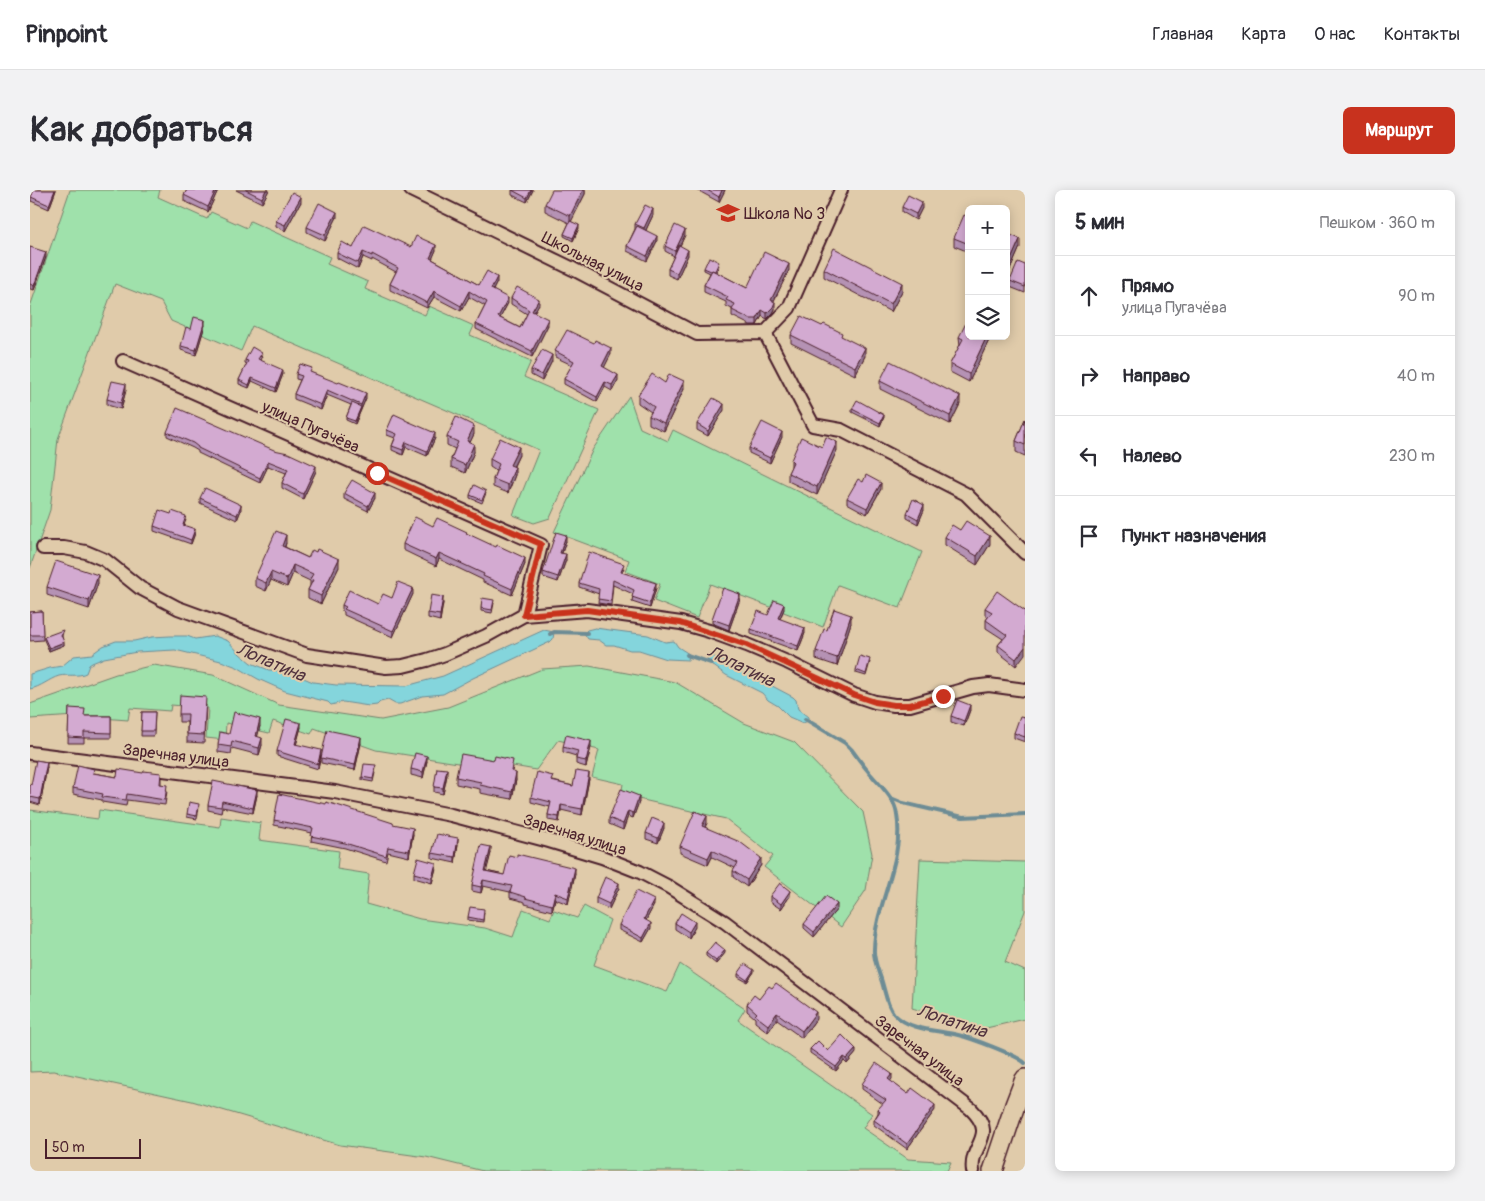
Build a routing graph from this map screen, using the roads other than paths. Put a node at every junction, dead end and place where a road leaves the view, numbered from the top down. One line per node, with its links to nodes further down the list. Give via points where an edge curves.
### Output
1 (411, 190): 3 (street, Школьная улица, via 697,334)
2 (841, 190): 3 (street, via 789,308)
3 (765, 334): 6 (street, via 813,425 841,430 966,494)
4 (123, 362): 7 (street, улица Пугачёва, via 541,544)
5 (43, 548): 7 (street, via 86,552 105,560 140,588 178,608 308,655 386,667 403,666 445,654)
6 (1025, 553)
7 (524, 615): 8 (street, via 587,610 680,623 747,645 854,695 894,705 910,705 989,685)
8 (1025, 690)
9 (30, 753): 11 (street, Заречная улица, via 335,792 451,815 549,841 640,872 669,886 725,922 971,1109 981,1118 984,1134 975,1154)
10 (1025, 1079): 12 (main road)
11 (973, 1171)
12 (992, 1171)

